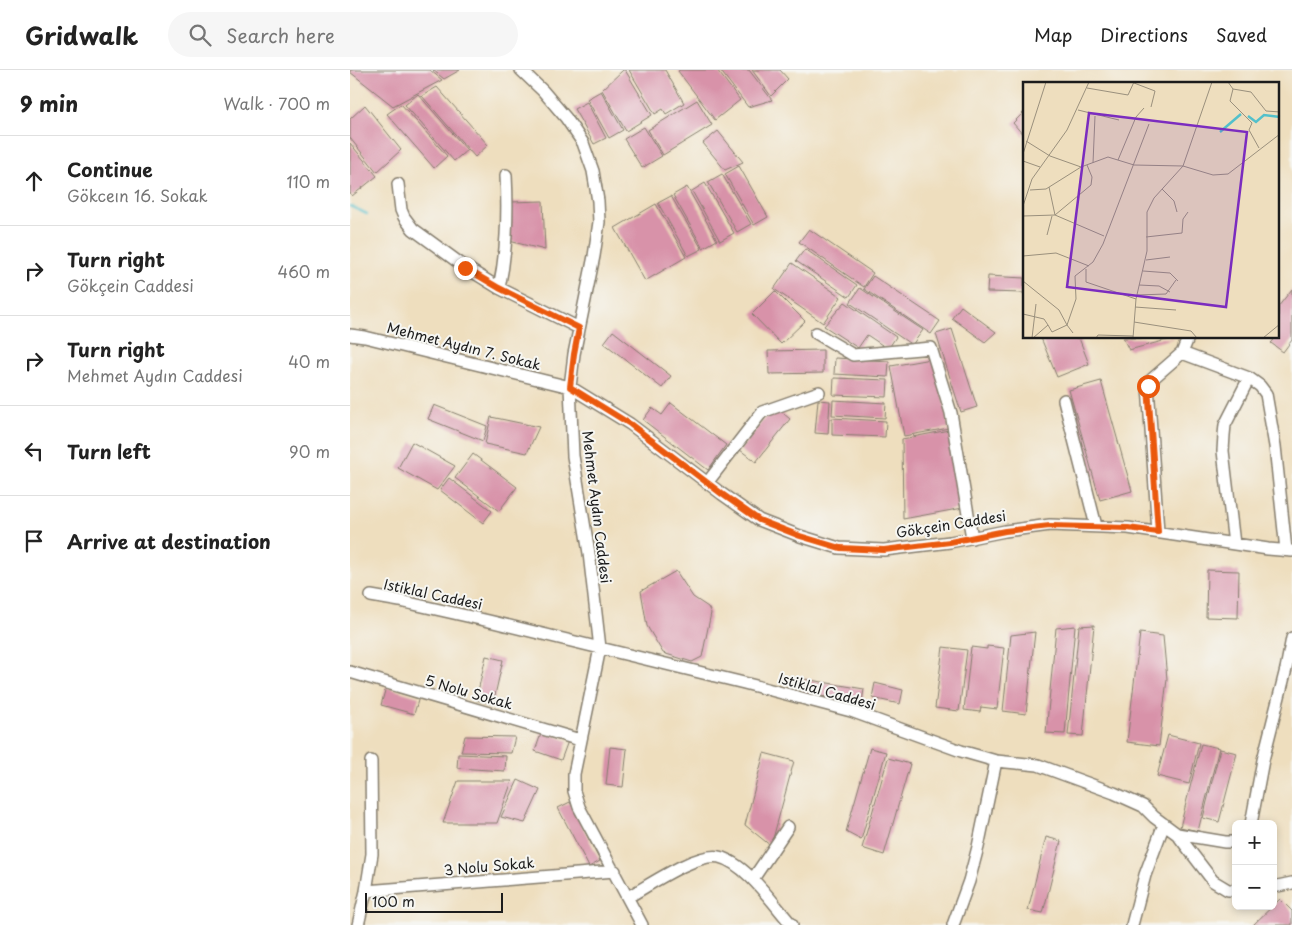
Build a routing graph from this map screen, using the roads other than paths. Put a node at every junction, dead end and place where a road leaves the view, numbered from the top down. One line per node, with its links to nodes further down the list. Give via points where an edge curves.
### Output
1 (521, 70): 5 (street, Mehmet Aydın Caddesi, via 566,118 583,143 593,171 599,222)
2 (506, 175): 4 (street, via 507,215)
3 (398, 184): 4 (street, via 401,210 408,224 465,268)
4 (499, 288): 5 (street)
5 (579, 328): 11 (street, Mehmet Aydın Caddesi)
6 (816, 333): 17 (street, via 853,356 931,348 951,413)
7 (350, 335): 11 (street, Mehmet Aydın 7. Sokak)
8 (1188, 339): 9 (street)
9 (1182, 353): 10 (street); 16 (street, via 1148,386)
10 (1249, 378): 18 (street, via 1225,425 1224,435 1223,452); 19 (street, via 1260,386 1269,404)
11 (570, 387): 14 (street, Gökçein Caddesi, via 630,424); 22 (street, Mehmet Aydın Caddesi, via 573,456)
12 (819, 392): 14 (street, via 762,412)
13 (1064, 400): 15 (street)
14 (707, 483): 17 (street, Gökçein Caddesi, via 759,520 840,548 884,550)
15 (1096, 526): 16 (street, Gökçein Caddesi); 17 (street, Gökçein Caddesi, via 1050,526)
16 (1158, 532): 18 (street, Gökçein Caddesi)
17 (972, 538)
18 (1234, 544): 19 (street, Gökçein Caddesi)
19 (1289, 550)
20 (371, 596): 22 (street, Istiklal Caddesi)
21 (1292, 638): 27 (street)
22 (600, 648): 24 (street, Mehmet Aydın Caddesi); 26 (street, Istiklal Caddesi, via 851,711)
23 (350, 672): 24 (street, 5 Nolu Sokak)
24 (580, 740): 32 (street, Mehmet Aydın Caddesi, via 574,791 579,807)
25 (371, 761): 37 (street, via 372,854)
26 (996, 761): 28 (street, Istiklal Caddesi, via 1038,765 1114,793 1143,806); 42 (street, via 978,847)
27 (1252, 820)
28 (1164, 824): 30 (street, Istiklal Caddesi); 43 (street, via 1145,875)
29 (788, 827): 33 (street)
30 (1177, 834): 31 (street); 36 (street, Istiklal Caddesi, via 1213,881)
31 (1232, 842)
32 (615, 871): 37 (street, 3 Nolu Sokak); 38 (street, Mehmet Aydın Caddesi)
33 (753, 879): 38 (street, via 732,863 712,857 689,863); 41 (street)
34 (1292, 883): 35 (street)
35 (1277, 886)
36 (1232, 890)
37 (366, 891): 39 (street)
38 (628, 897): 40 (street, Mehmet Aydın Caddesi)
39 (358, 925)
40 (642, 925)
41 (792, 925)
42 (953, 925)
43 (1132, 925)

